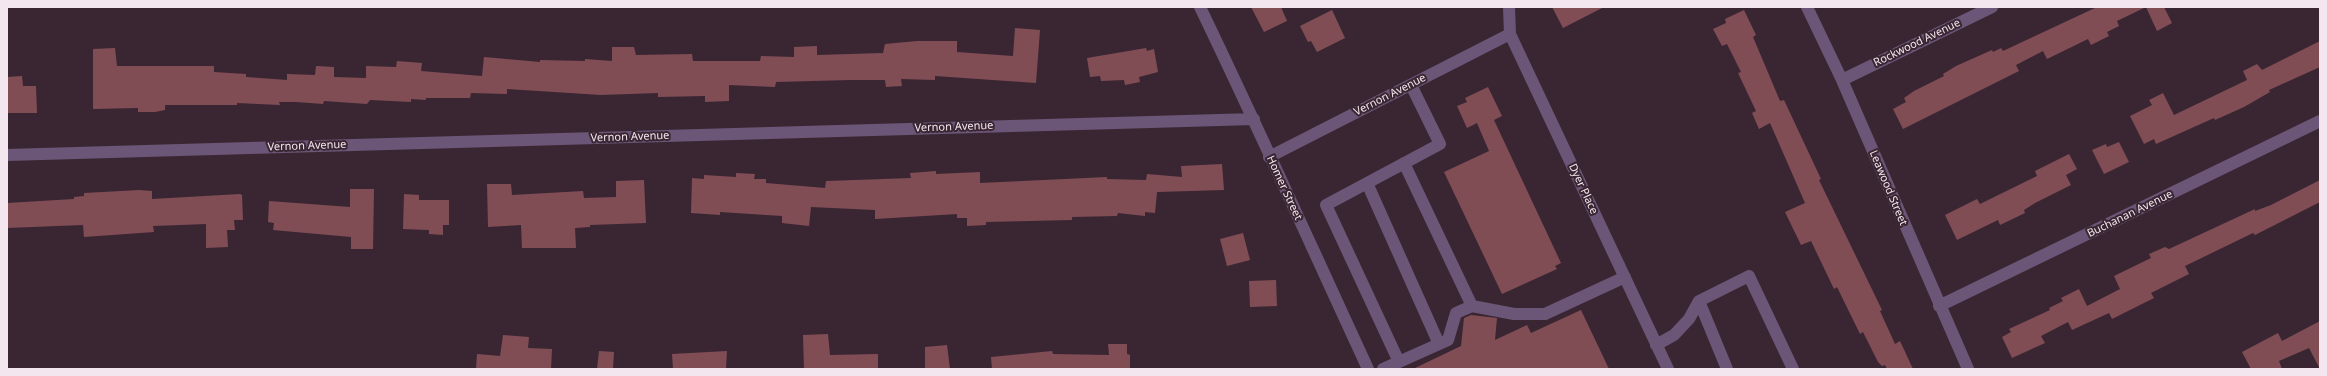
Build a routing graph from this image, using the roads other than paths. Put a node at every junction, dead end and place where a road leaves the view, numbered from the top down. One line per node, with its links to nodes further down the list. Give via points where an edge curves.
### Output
1 (1200, 7): 8 (street, Homer Street)
2 (1509, 7): 5 (street, Dyer Place)
3 (1807, 7): 6 (street, Leawood Street)
4 (1992, 7): 6 (street, Rockwood Avenue)
5 (1510, 34): 7 (street, Vernon Avenue); 14 (street, Dyer Place)
6 (1842, 80): 17 (street, Leawood Street)
7 (1410, 85): 11 (street, Vernon Avenue); 12 (street, via 1440,144)
8 (1254, 119): 10 (street, Vernon Avenue); 11 (street, Homer Street)
9 (2320, 121): 17 (street, Buchanan Avenue)
10 (7, 155)
11 (1269, 157): 21 (street, Homer Street)
12 (1404, 164): 13 (street); 16 (street)
13 (1367, 183): 18 (street); 20 (street, via 1326,205)
14 (1624, 277): 16 (street, via 1545,314 1514,314); 19 (street, Dyer Place)
15 (1699, 301): 19 (street, via 1690,319 1674,335); 24 (street); 25 (street, via 1749,276)
16 (1472, 306): 18 (street, via 1456,313 1448,340)
17 (1939, 306): 26 (street, Leawood Street)
18 (1439, 344): 20 (street)
19 (1656, 345): 23 (street, Dyer Place)
20 (1399, 362): 22 (street)
21 (1368, 369)
22 (1383, 369)
23 (1668, 369)
24 (1727, 369)
25 (1793, 369)
26 (1968, 369)

